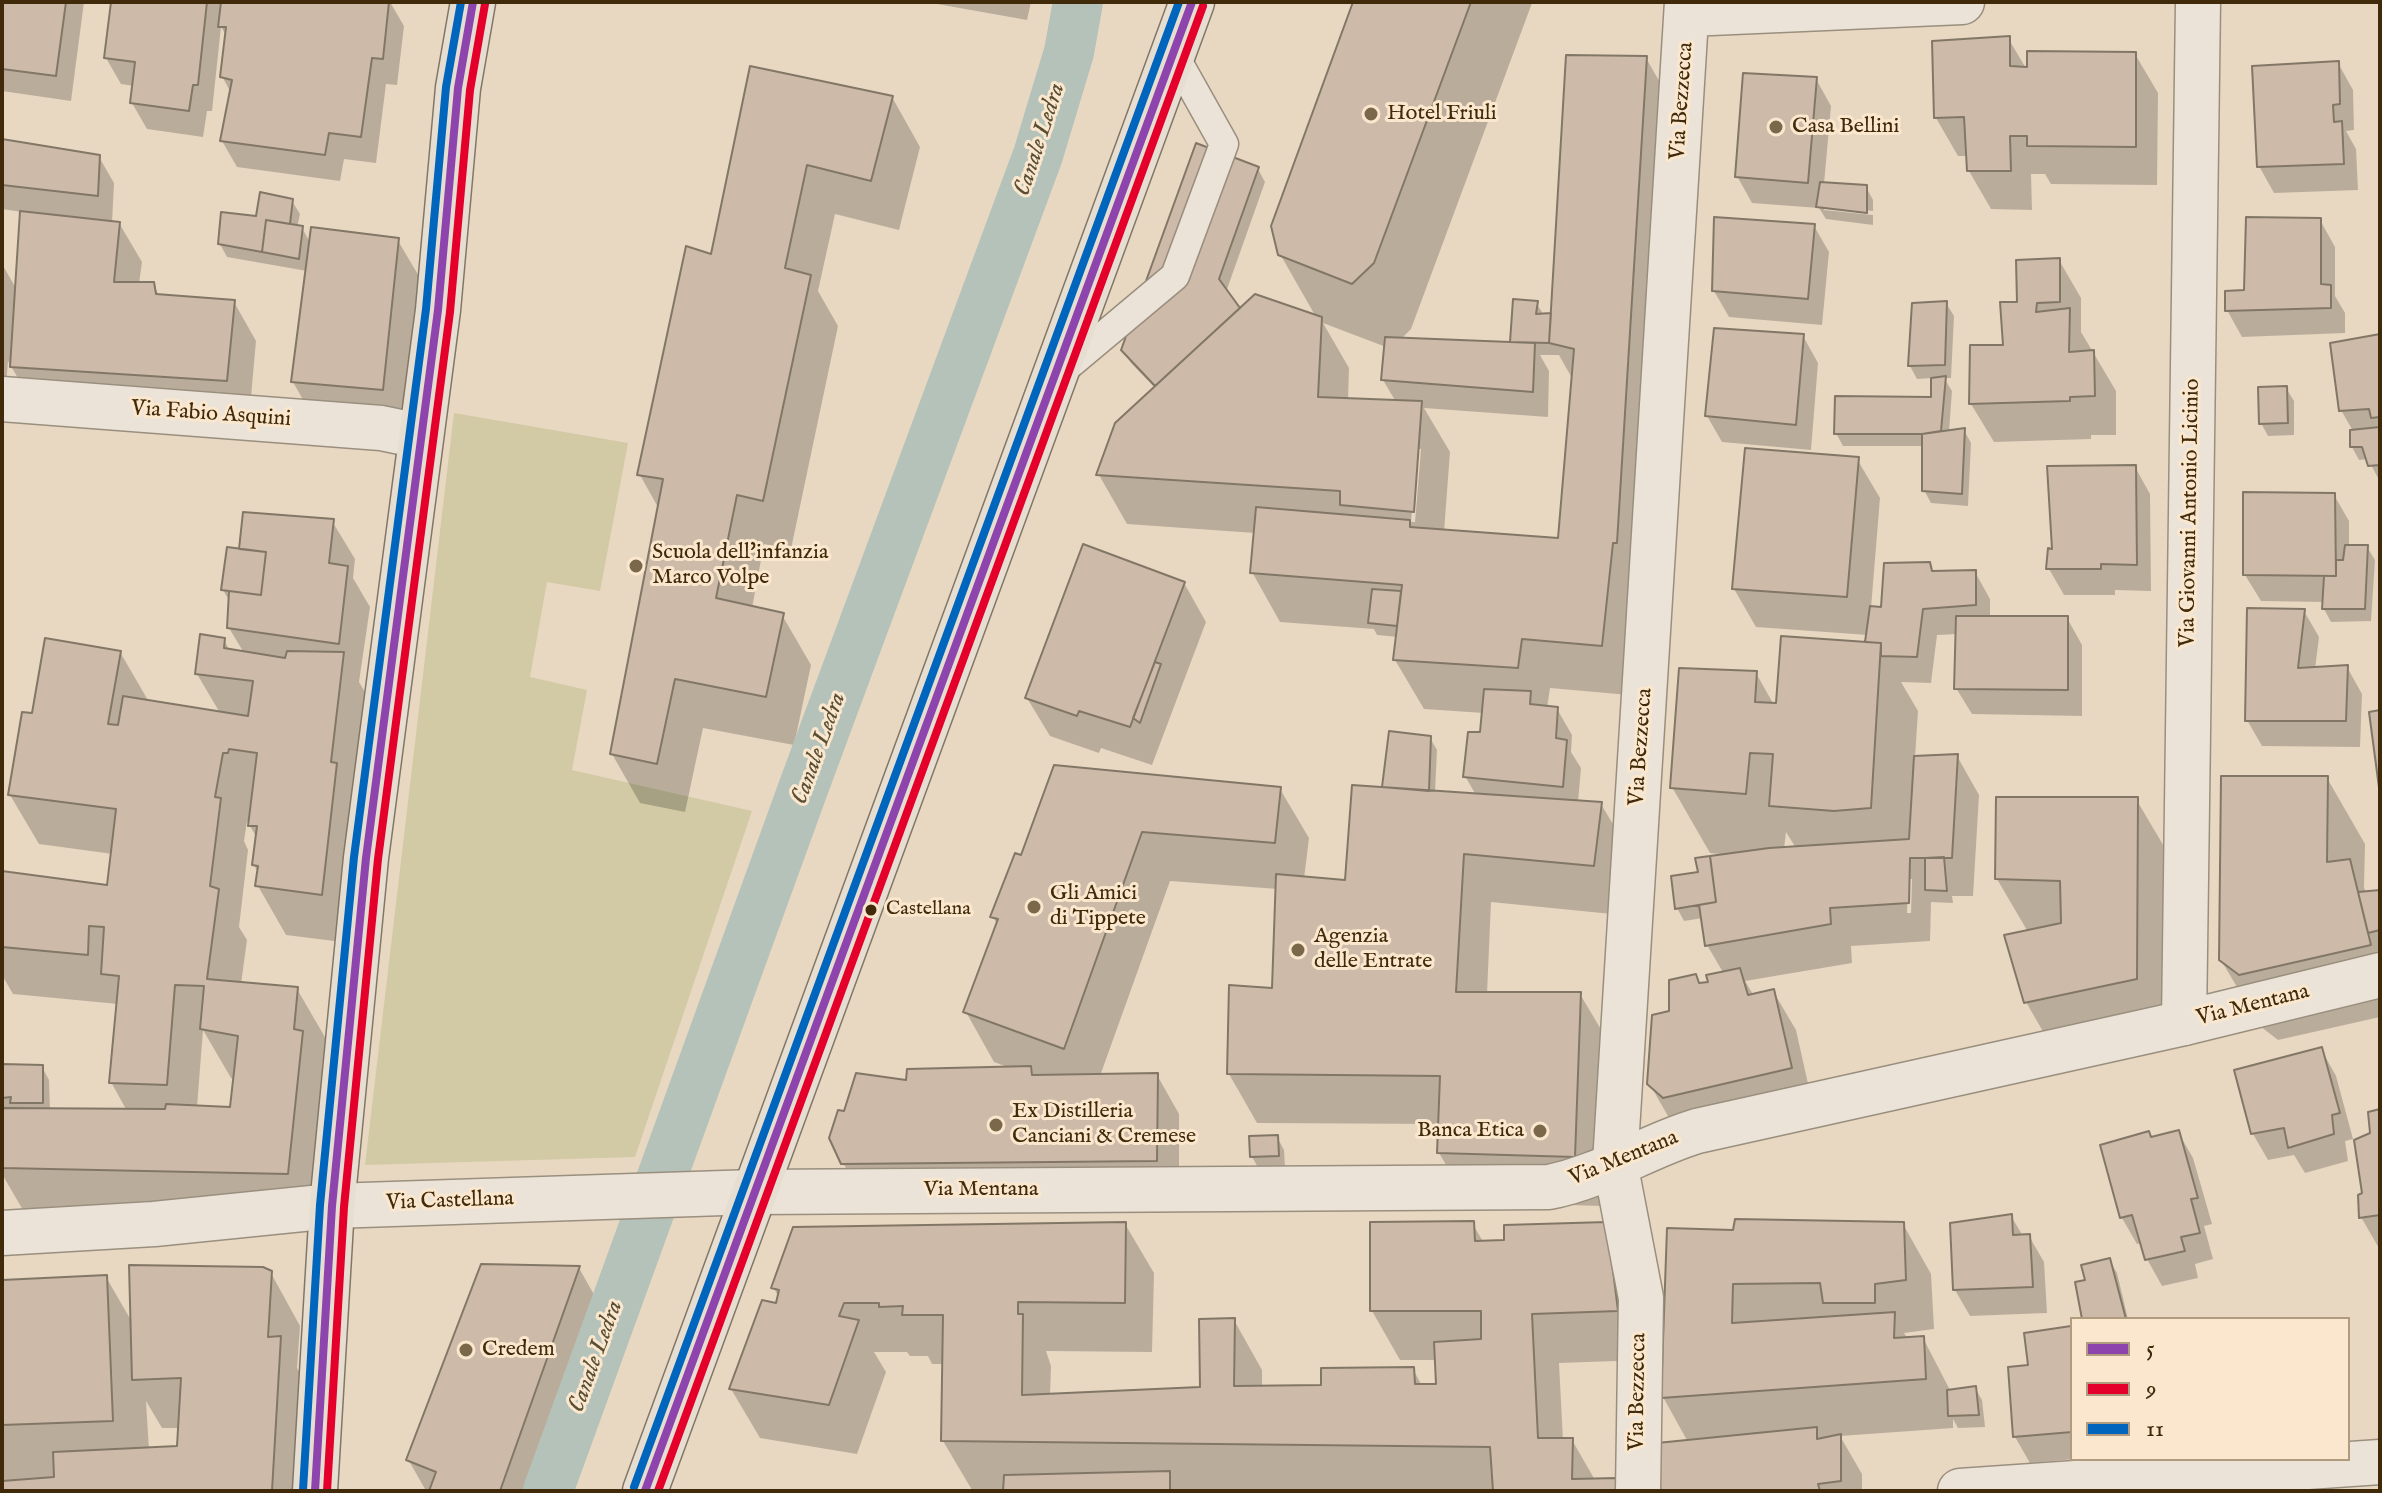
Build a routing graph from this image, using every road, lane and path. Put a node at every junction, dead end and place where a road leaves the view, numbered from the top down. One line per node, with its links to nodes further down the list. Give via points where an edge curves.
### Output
1 (473, 2): 9 (main road, via 458,88 438,310)
2 (1192, 2): 6 (main road)
3 (1962, 2): 5 (street)
4 (2198, 2): 11 (street, Via Giovanni Antonio Licinio)
5 (1688, 8): 12 (street, Via Bezzecca)
6 (1173, 53): 7 (main road); 7 (lane, via 1224,144 1208,188 1175,276)
7 (1054, 377): 13 (main road)
8 (2, 399): 9 (street, Via Fabio Asquini, via 381,428)
9 (420, 436): 14 (main road, via 366,858)
10 (2380, 975): 11 (street, Via Mentana)
11 (2184, 1023): 12 (street, Via Mentana, via 1697,1131)
12 (1615, 1163): 13 (street, Via Mentana, via 1549,1187); 19 (street, Via Bezzecca, via 1641,1298)
13 (754, 1192): 14 (street, Via Castellana); 18 (main road)
14 (332, 1206): 15 (street, Via Castellana); 17 (main road)
15 (2, 1233)
16 (2380, 1462): 20 (street)
17 (315, 1491)
18 (645, 1491)
19 (1638, 1491)
20 (1960, 1491)

